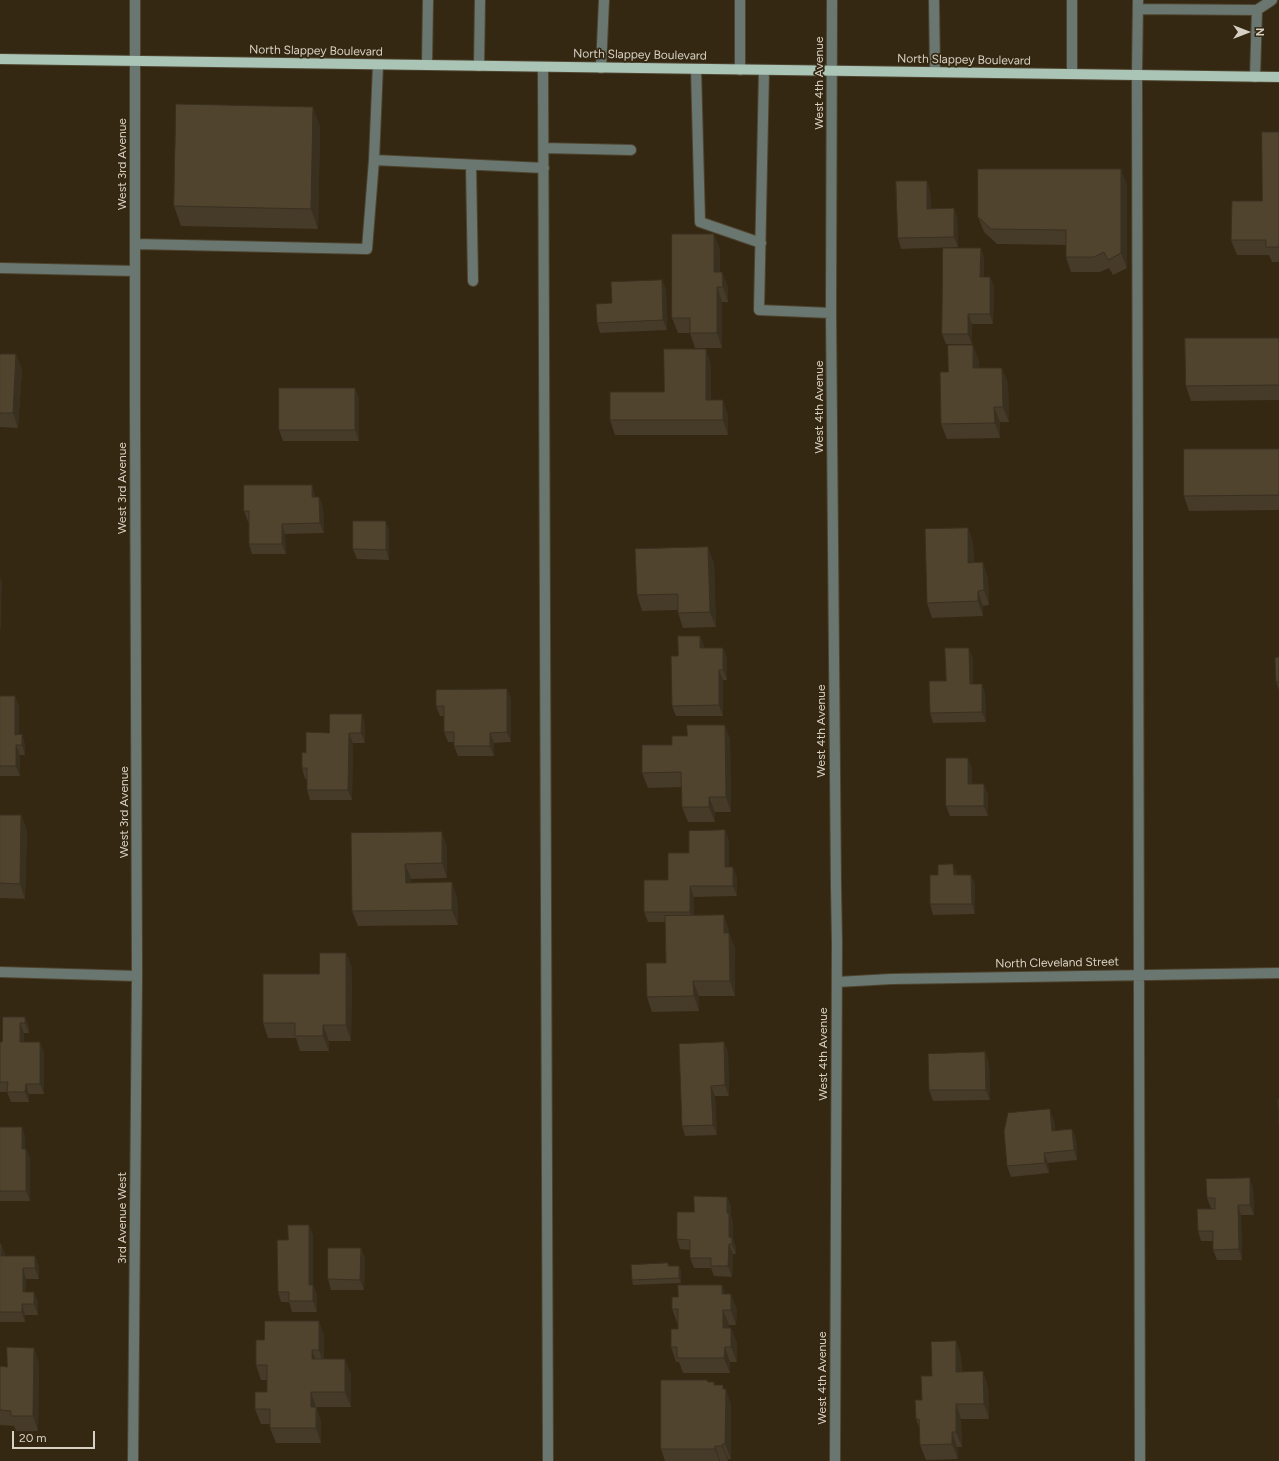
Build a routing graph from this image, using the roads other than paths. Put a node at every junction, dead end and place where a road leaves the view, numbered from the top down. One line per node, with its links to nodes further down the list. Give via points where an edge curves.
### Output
1 (135, 0): 13 (street, West 3rd Avenue)
2 (428, 0): 15 (street)
3 (480, 0): 16 (street)
4 (604, 0): 18 (street)
5 (740, 0): 20 (street)
6 (832, 0): 22 (street, West 4th Avenue)
7 (934, 0): 23 (street)
8 (1072, 0): 24 (street)
9 (1272, 0): 11 (street)
10 (1138, 4): 11 (street); 25 (street)
11 (1257, 10): 26 (street)
12 (0, 59): 13 (main road, North Slappey Boulevard)
13 (135, 61): 14 (main road, North Slappey Boulevard); 34 (street, West 3rd Avenue)
14 (378, 65): 15 (main road, North Slappey Boulevard); 30 (street)
15 (428, 65): 16 (main road, North Slappey Boulevard)
16 (479, 66): 17 (main road, North Slappey Boulevard)
17 (543, 67): 18 (main road, North Slappey Boulevard); 28 (street)
18 (601, 68): 19 (main road, North Slappey Boulevard)
19 (696, 69): 20 (main road, North Slappey Boulevard); 33 (street, via 700,222)
20 (740, 70): 21 (main road, North Slappey Boulevard)
21 (764, 70): 22 (main road, North Slappey Boulevard); 33 (street)
22 (832, 71): 23 (main road, North Slappey Boulevard); 38 (street, West 4th Avenue)
23 (935, 72): 24 (main road, North Slappey Boulevard)
24 (1072, 74): 25 (main road, North Slappey Boulevard)
25 (1137, 75): 26 (main road, North Slappey Boulevard); 41 (street)
26 (1255, 77): 27 (main road, North Slappey Boulevard)
27 (1279, 77)
28 (544, 148): 29 (street); 32 (street)
29 (631, 150)
30 (374, 160): 31 (street); 34 (street, via 367,249)
31 (471, 165): 32 (street); 37 (street)
32 (544, 168): 45 (street)
33 (761, 243): 38 (street, via 759,310)
34 (135, 244): 36 (street, West 3rd Avenue)
35 (0, 268): 36 (street)
36 (135, 271): 42 (street, West 3rd Avenue)
37 (472, 281)
38 (831, 313): 43 (street, West 4th Avenue)
39 (0, 972): 42 (street)
40 (1279, 973): 41 (street, North Cleveland Street)
41 (1139, 975): 43 (street, North Cleveland Street); 47 (street)
42 (138, 976): 44 (street, 3rd Avenue West)
43 (836, 982): 46 (street, West 4th Avenue)
44 (134, 1461)
45 (548, 1461)
46 (835, 1461)
47 (1140, 1461)

